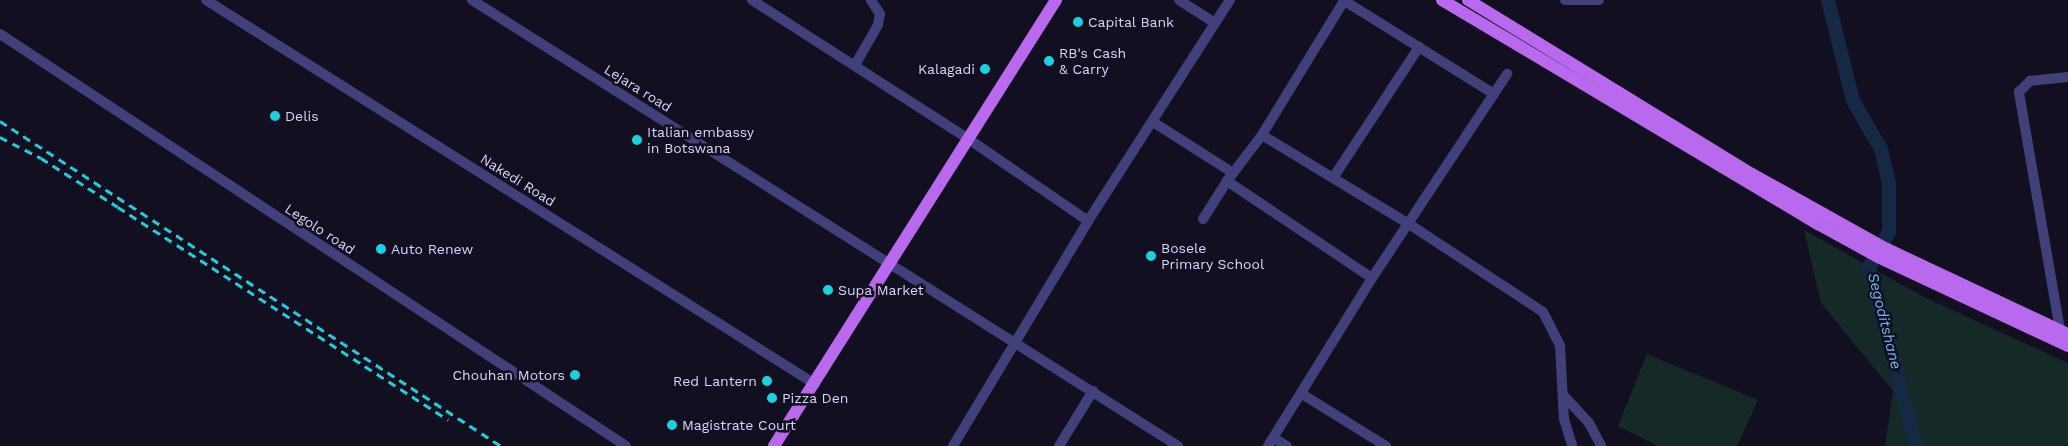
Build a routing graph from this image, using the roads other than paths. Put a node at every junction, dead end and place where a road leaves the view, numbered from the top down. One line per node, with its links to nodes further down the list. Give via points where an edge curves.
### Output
1 (206, 0): 35 (street, Nakedi Road)
2 (472, 0): 30 (street, Lejara road)
3 (752, 0): 16 (street)
4 (870, 0): 16 (street, via 880,14 878,25)
5 (1056, 0): 22 (main road)
6 (1179, 0): 13 (street)
7 (1230, 0): 13 (street)
8 (1343, 0): 15 (street); 21 (street)
9 (1442, 0): 26 (main road)
10 (1468, 0): 26 (main road)
11 (1565, 0): 12 (street)
12 (1595, 0)
13 (1215, 22): 20 (street)
14 (0, 34): 41 (street, Legolo road)
15 (1419, 47): 19 (street); 24 (street)
16 (855, 65): 22 (street)
17 (1508, 74): 19 (street)
18 (2068, 77): 32 (street, via 2030,81 2019,92)
19 (1494, 94): 28 (street)
20 (1153, 122): 23 (street); 27 (street)
21 (1262, 135): 23 (street); 24 (street)
22 (967, 138): 27 (street); 30 (main road)
23 (1230, 177): 25 (street); 31 (street)
24 (1333, 178): 28 (street)
25 (1203, 219)
26 (1822, 219): 29 (main road)
27 (1088, 220): 33 (street)
28 (1409, 224): 31 (street); 38 (street, via 1543,312 1560,346)
29 (1882, 253): 32 (main road); 34 (main road)
30 (891, 265): 33 (street, Lejara road); 35 (main road)
31 (1372, 278): 37 (street)
32 (2064, 332)
33 (1013, 342): 36 (street, Lejara road); 43 (street)
34 (2068, 346)
35 (815, 384): 42 (main road)
36 (1093, 391): 39 (street, Lejara road); 44 (street)
37 (1302, 394): 40 (street); 47 (street)
38 (1564, 396): 48 (street, via 1564,420); 49 (street, via 1588,423)
39 (1163, 442): 45 (street, Lejara road)
40 (1271, 442): 46 (street)
41 (626, 446)
42 (774, 446)
43 (953, 446)
44 (1059, 446)
45 (1178, 446)
46 (1287, 446)
47 (1386, 446)
48 (1572, 446)
49 (1601, 446)

